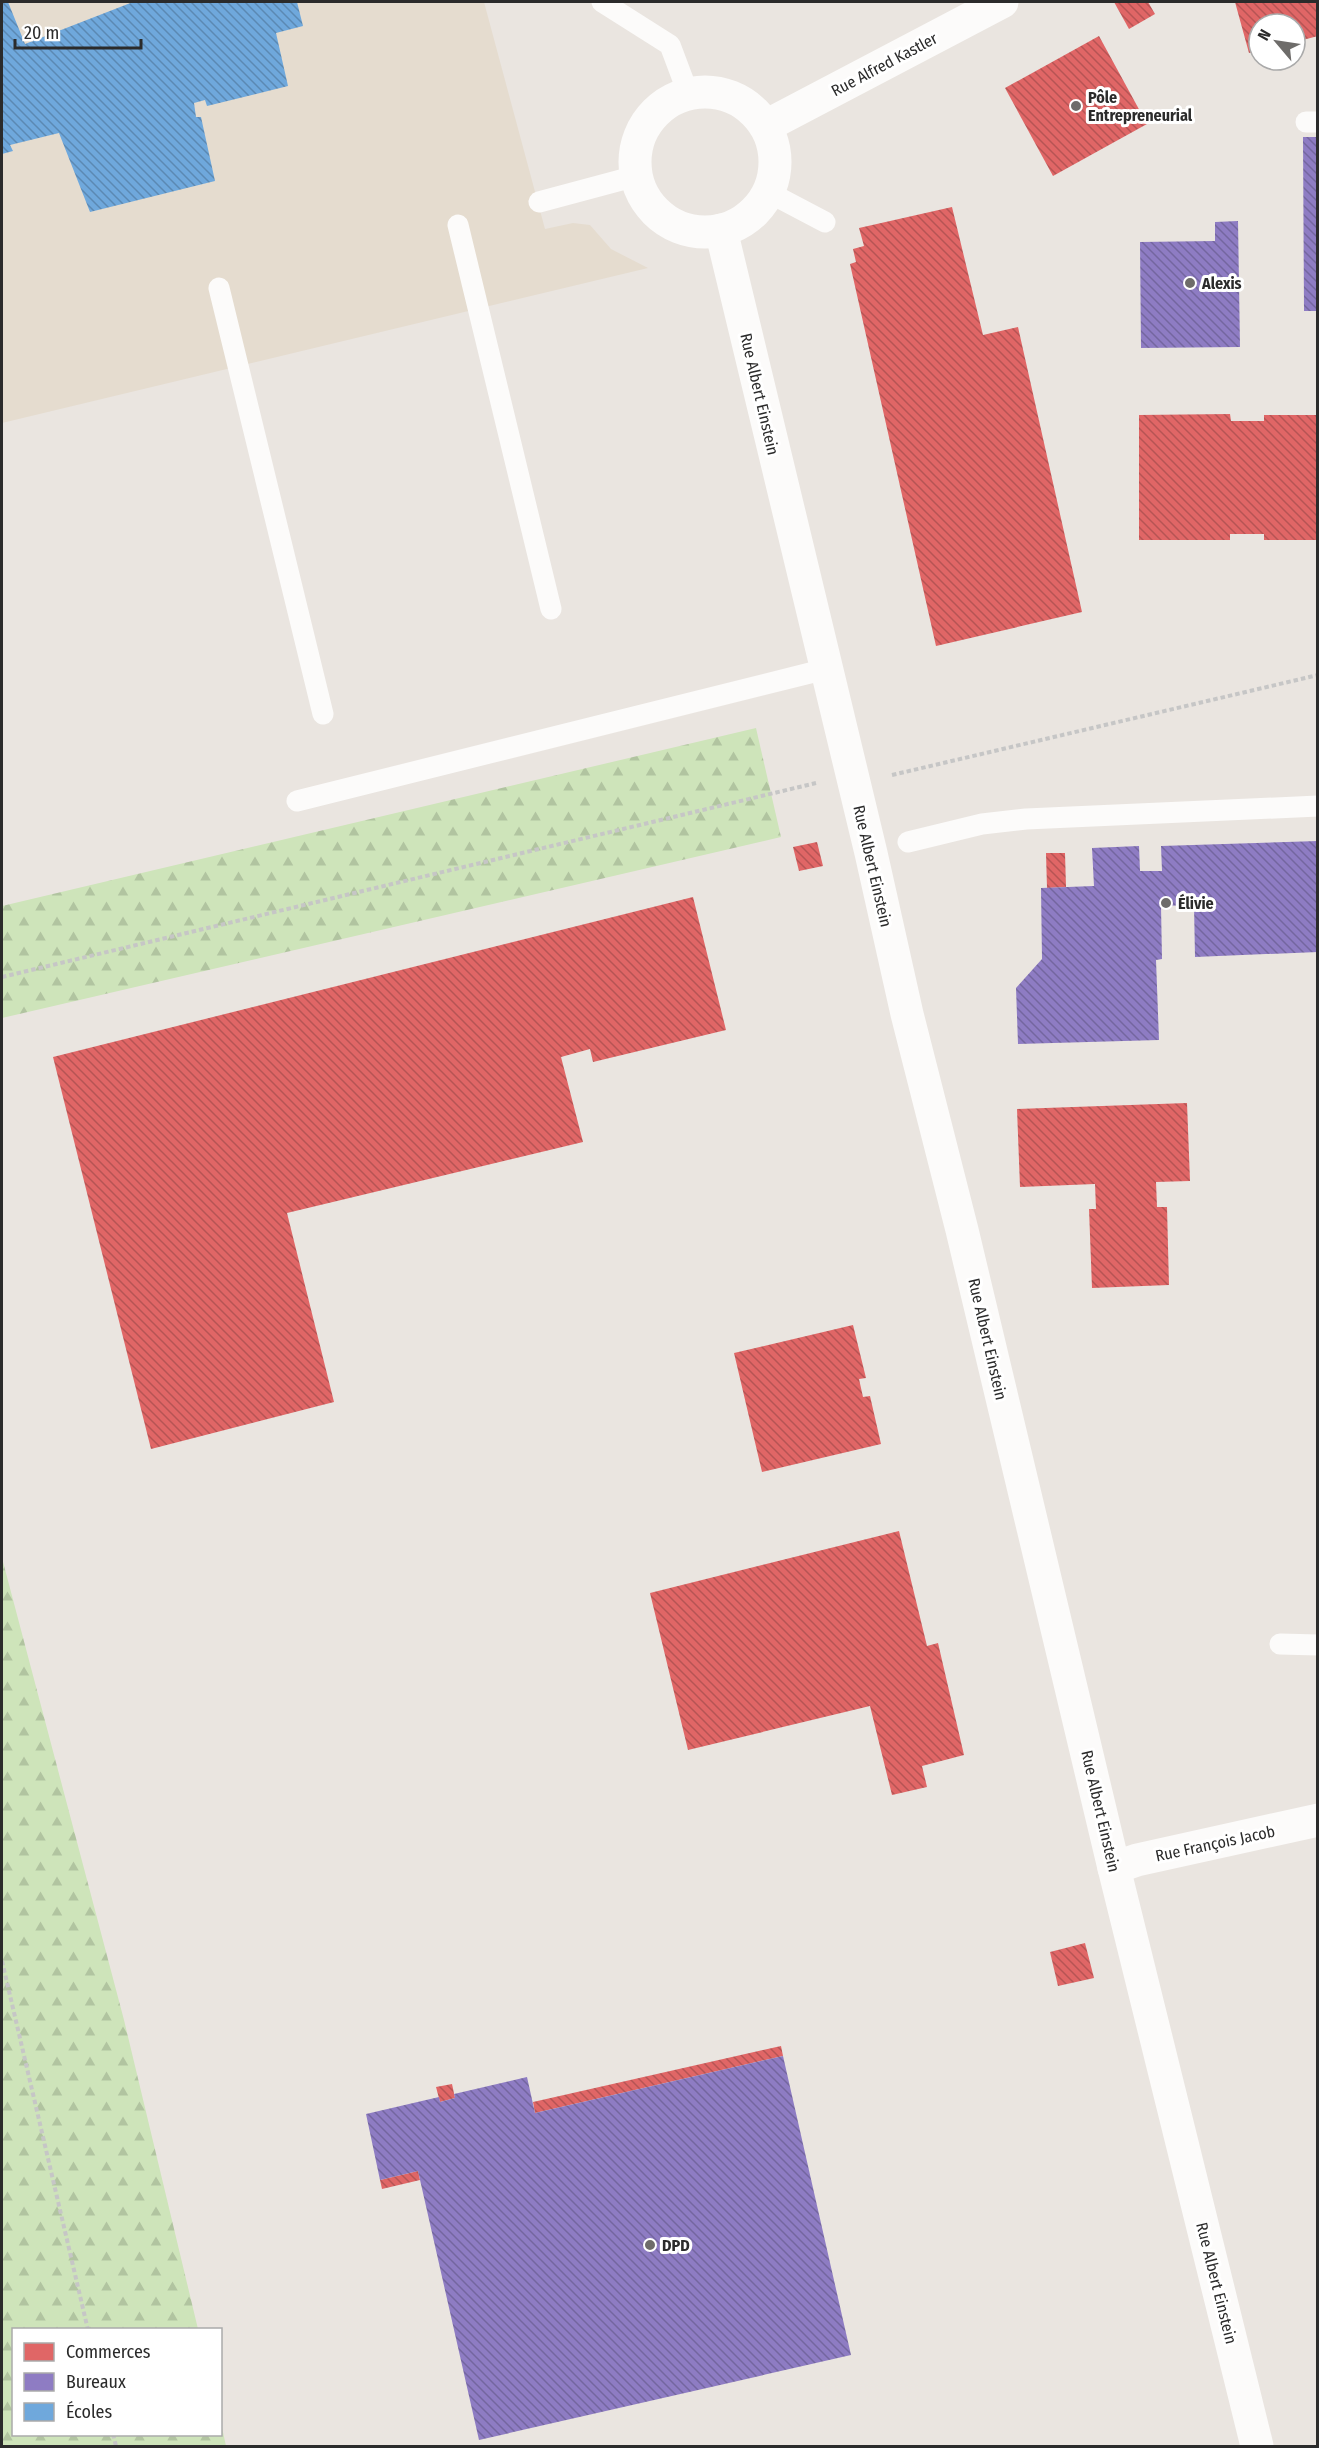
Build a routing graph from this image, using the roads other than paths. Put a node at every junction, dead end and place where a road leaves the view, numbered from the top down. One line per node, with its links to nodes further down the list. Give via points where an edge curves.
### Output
1 (602, 2): 3 (lane, via 670,45)
2 (1002, 2): 4 (street, Rue Alfred Kastler)
3 (688, 93): 4 (street, via 706,91 730,96 750,108); 5 (street, via 664,105 645,124 637,140)
4 (766, 126): 6 (street, via 774,147 775,170)
5 (636, 176): 7 (lane); 10 (street, via 642,194 667,221 684,229)
6 (768, 192): 8 (lane); 10 (street, via 740,222)
7 (539, 202)
8 (825, 222)
9 (458, 225): 12 (lane)
10 (721, 230): 13 (street, Rue Albert Einstein)
11 (219, 288): 14 (lane)
12 (551, 609)
13 (826, 669): 15 (lane); 21 (street, Rue Albert Einstein)
14 (323, 714)
15 (297, 801)
16 (1317, 806): 17 (lane, via 1026,819 982,824)
17 (908, 843)
18 (1280, 1644): 19 (lane)
19 (1317, 1645)
20 (1317, 1820): 21 (street, Rue François Jacob)
21 (1114, 1868): 22 (street, Rue Albert Einstein)
22 (1257, 2446)

